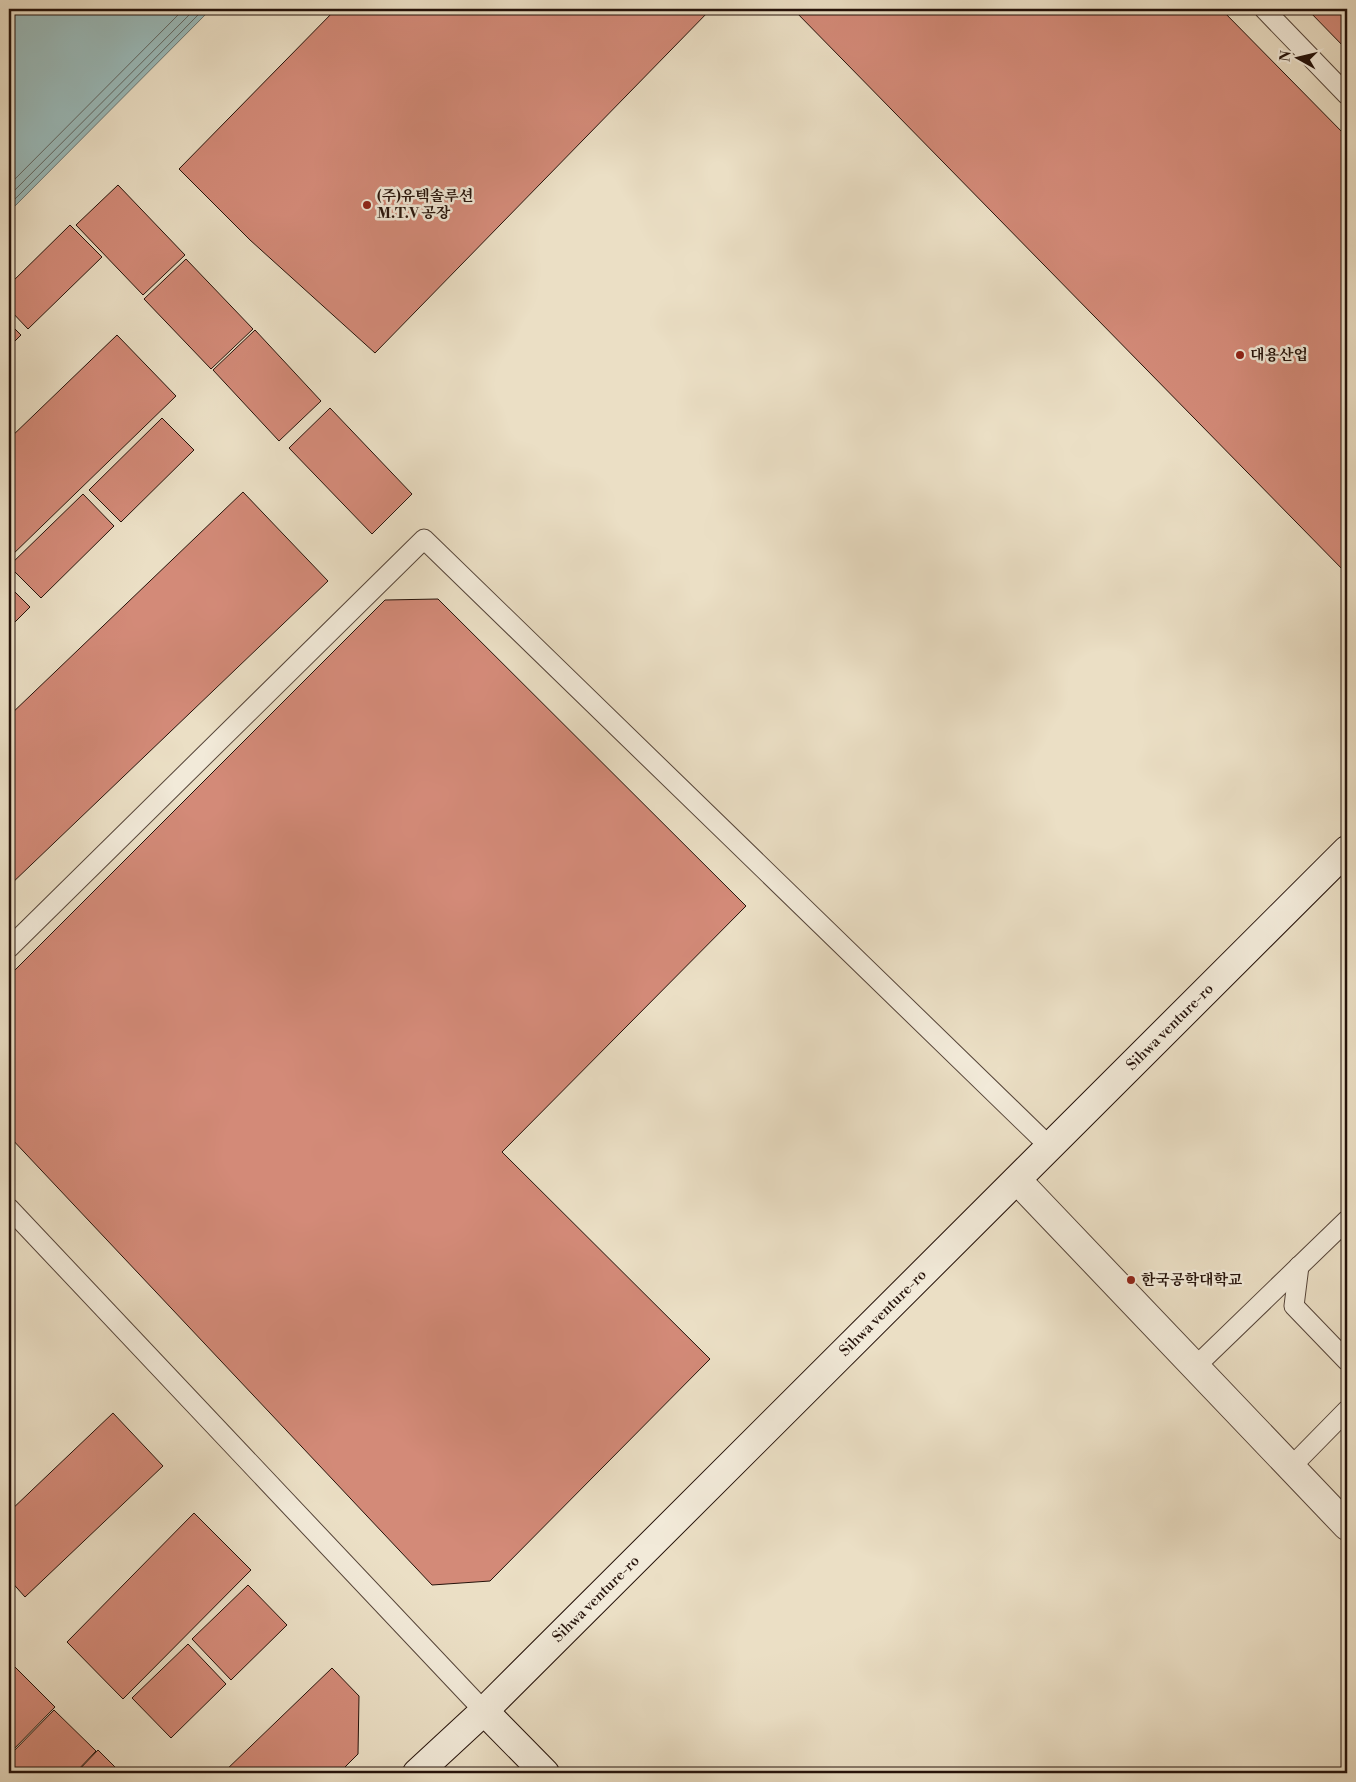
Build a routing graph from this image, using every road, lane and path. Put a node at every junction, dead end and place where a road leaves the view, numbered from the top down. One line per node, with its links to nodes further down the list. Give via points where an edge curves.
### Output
1 (1264, 9): 2 (lane)
2 (1347, 96)
3 (1347, 850): 5 (street, Sihwa venture-ro)
4 (9, 948): 5 (lane, via 424,539)
5 (1050, 1146): 6 (street, Sihwa venture-ro)
6 (1017, 1180): 11 (street); 15 (street, Sihwa venture-ro)
7 (9, 1208): 15 (lane)
8 (1347, 1220): 9 (lane)
9 (1299, 1266): 10 (lane, via 1294,1306); 11 (lane)
10 (1347, 1360)
11 (1195, 1367): 13 (street)
12 (1347, 1410): 13 (lane)
13 (1291, 1467): 14 (street)
14 (1347, 1526)
15 (484, 1711): 16 (street, Sihwa venture-ro); 17 (street)
16 (417, 1773)
17 (544, 1773)

